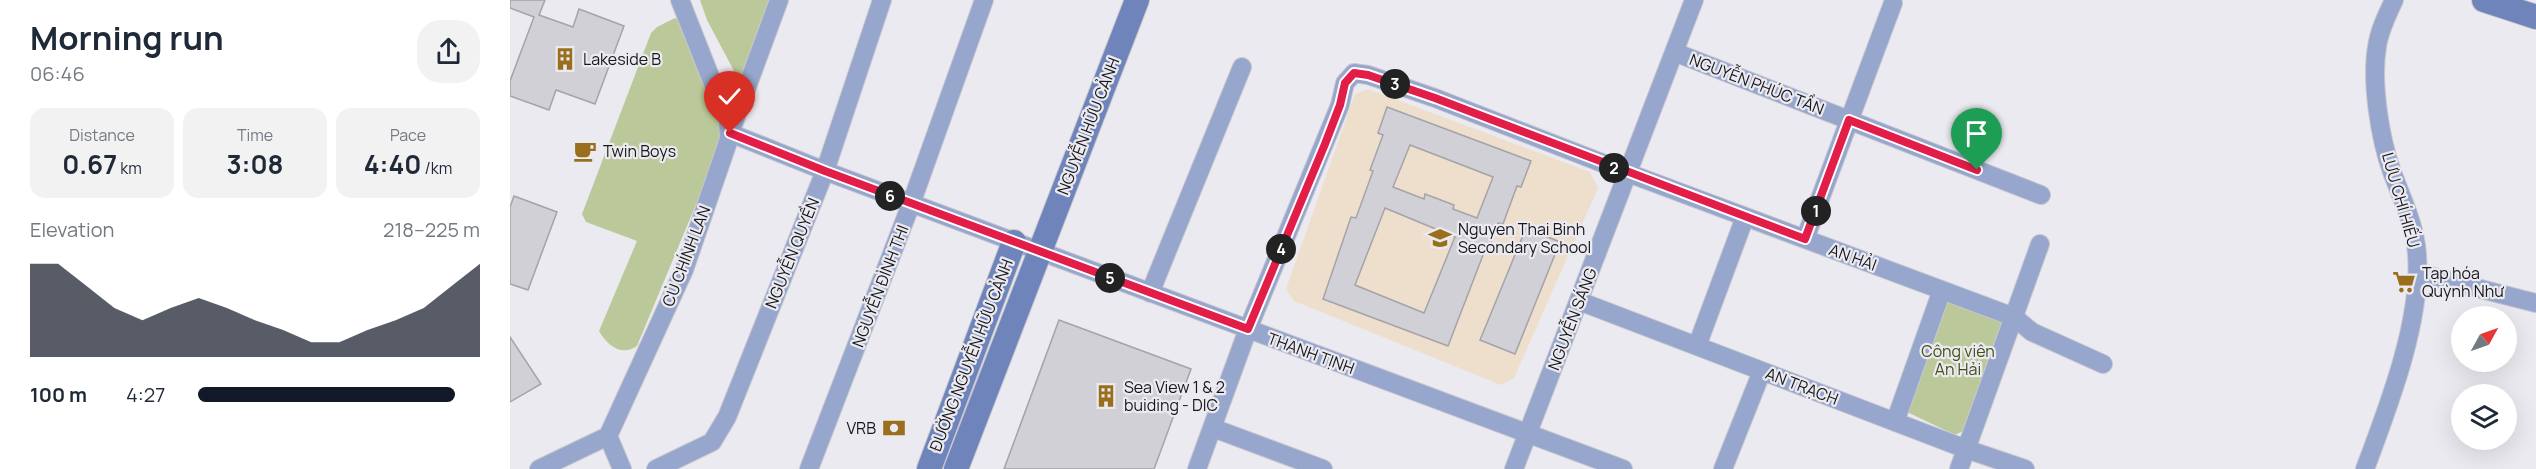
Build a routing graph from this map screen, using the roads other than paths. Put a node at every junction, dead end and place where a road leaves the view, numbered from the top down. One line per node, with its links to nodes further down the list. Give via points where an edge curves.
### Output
1 (779, 0): 14 (street, CÙ CHÍNH LAN)
2 (882, 0): 15 (street, NGUYỄN QUYỀN)
3 (984, 0): 18 (street, NGUYỄN ĐÌNH THI)
4 (1137, 0): 23 (main road, NGUYỄN HỮU CẢNH)
5 (1694, 0): 11 (street, NGUYỄN SÁNG)
6 (2394, 0): 24 (street, LƯU CHÍ HIẾU, via 2377,45 2374,69 2384,142 2411,222)
7 (2484, 0): 10 (main road)
8 (681, 1): 14 (street)
9 (1893, 3): 13 (street)
10 (2536, 17)
11 (1674, 52): 13 (street, NGUYỄN PHÚC TẦN); 16 (street, NGUYỄN SÁNG)
12 (1242, 67): 26 (street)
13 (1849, 120): 17 (street, NGUYỄN PHÚC TẦN); 20 (street)
14 (730, 133): 15 (street, THANH TỊNH); 37 (street, CÙ CHÍNH LAN, via 684,270)
15 (825, 171): 18 (street, THANH TỊNH); 41 (street, NGUYỄN QUYỀN, via 727,417 712,442)
16 (1628, 173): 19 (street, AN HẢI); 27 (street, NGUYỄN SÁNG); 30 (street, AN HẢI, via 1435,98 1354,73 1345,83 1325,144)
17 (2041, 195)
18 (911, 204): 21 (street, THANH TỊNH); 42 (street, NGUYỄN ĐÌNH THI)
19 (1745, 217): 20 (street, AN HẢI); 31 (street)
20 (1805, 239): 25 (street, AN HẢI)
21 (1014, 242): 23 (street, THANH TỊNH); 43 (main road, ĐƯỜNG NGUYỄN HỮU CẢNH)
22 (2040, 244): 29 (street)
23 (1039, 251): 26 (street, THANH TỊNH); 44 (main road, ĐƯỜNG NGUYỄN HỮU CẢNH)
24 (2418, 273): 28 (street); 52 (street, LƯU CHÍ HIẾU, via 2412,317 2393,393)
25 (1942, 290): 29 (street, AN HẢI); 34 (street)
26 (1150, 293): 30 (street, THANH TỊNH)
27 (1579, 300): 31 (street, AN TRẠCH); 36 (street, NGUYỄN SÁNG)
28 (2536, 303)
29 (2014, 317): 32 (street, AN HẢI, via 2032,332); 38 (street)
30 (1248, 329): 35 (street); 36 (street, THANH TỊNH)
31 (1697, 345): 33 (street, AN TRẠCH)
32 (2103, 364)
33 (1762, 371): 34 (street, AN TRẠCH); 49 (street)
34 (1894, 422): 38 (street, AN TRẠCH)
35 (1213, 428): 45 (street); 46 (street)
36 (1527, 433): 47 (street, NGUYỄN SÁNG); 48 (street, THANH TỊNH)
37 (608, 436): 39 (street); 40 (street)
38 (1966, 449): 50 (street); 51 (street, AN TRẠCH)
39 (539, 469)
40 (622, 469)
41 (656, 469)
42 (809, 469)
43 (929, 469)
44 (957, 469)
45 (1197, 469)
46 (1323, 469)
47 (1514, 469)
48 (1623, 469)
49 (1723, 469)
50 (1959, 469)
51 (2025, 469)
52 (2365, 469)

